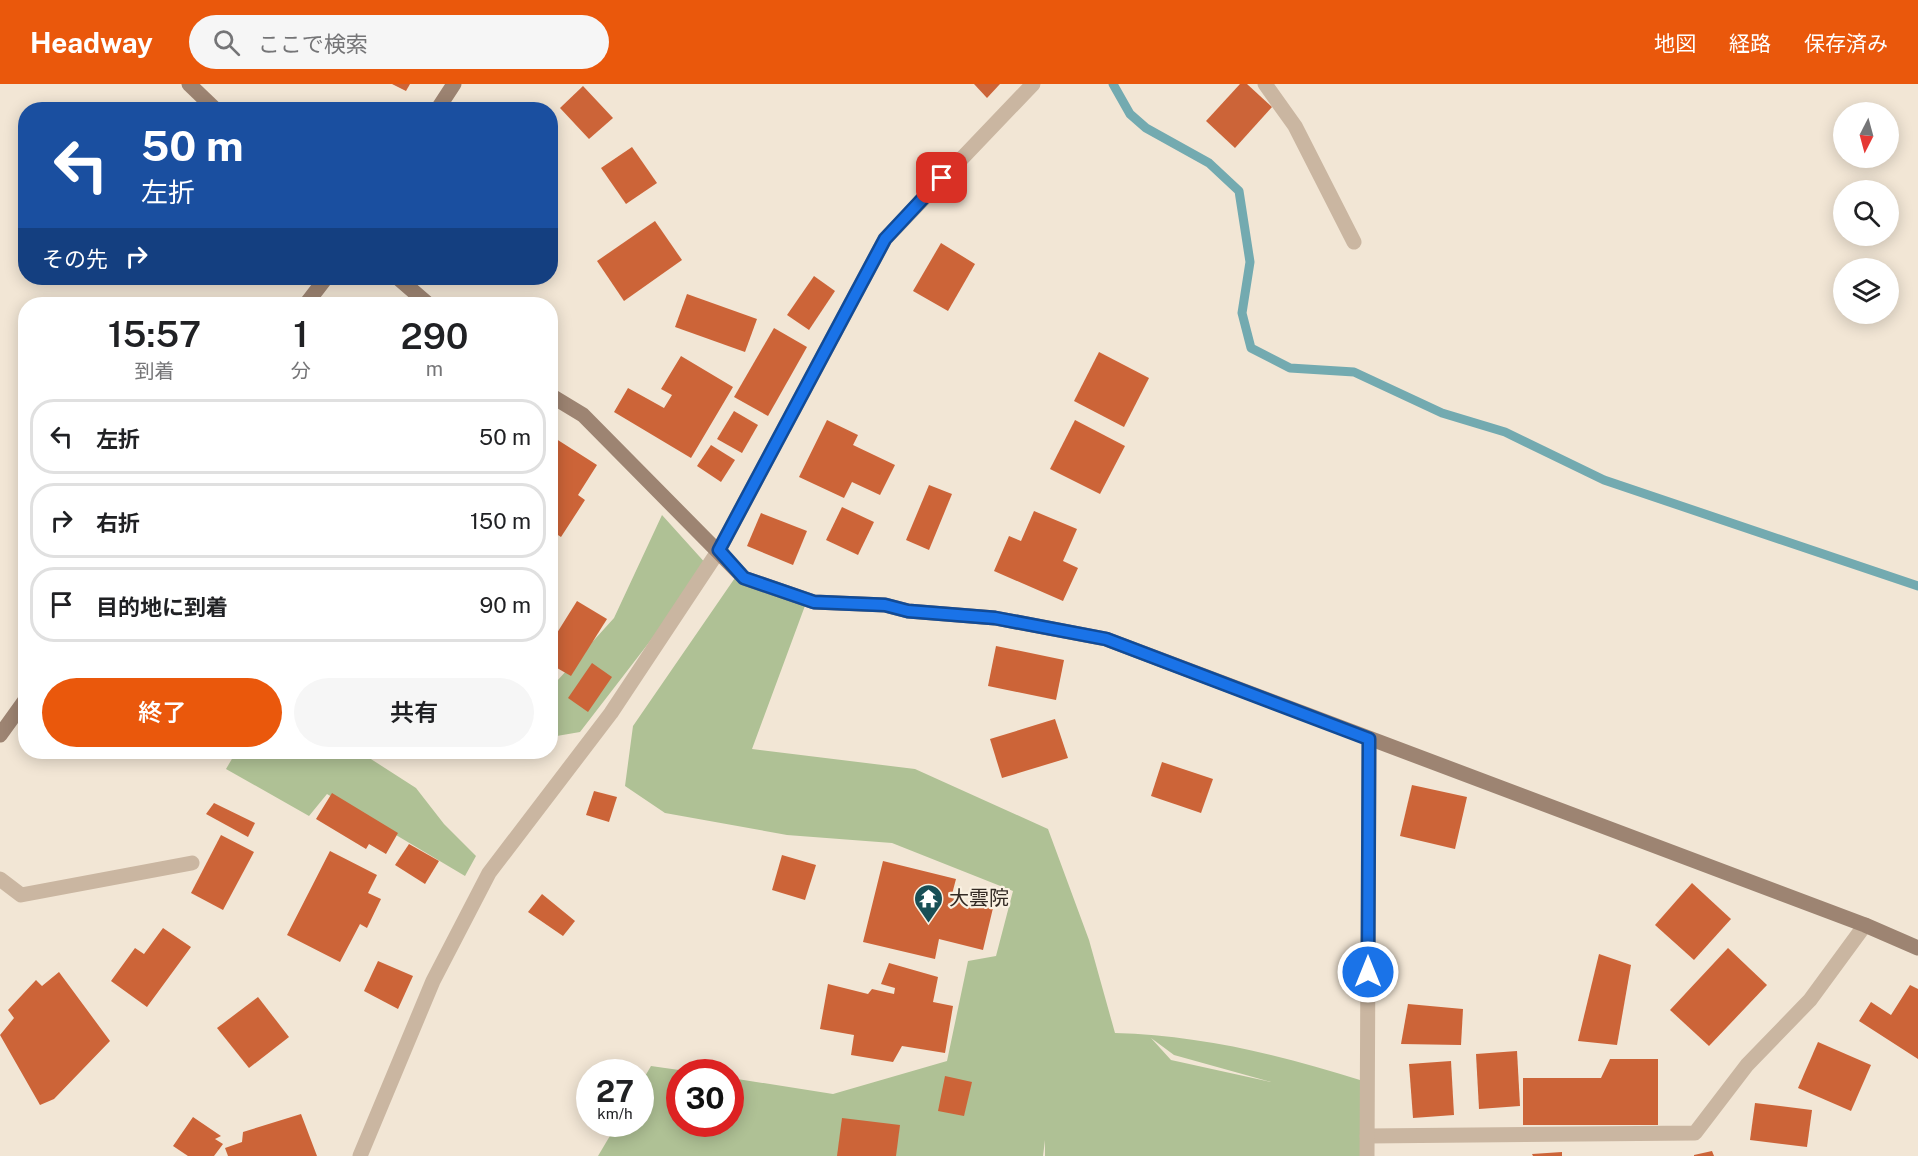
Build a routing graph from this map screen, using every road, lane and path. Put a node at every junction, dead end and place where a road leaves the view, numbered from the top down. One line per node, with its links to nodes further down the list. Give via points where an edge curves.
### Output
1 (189, 84): 5 (street)
2 (454, 84): 6 (street)
3 (1033, 84): 13 (street, via 885,239)
4 (1266, 84): 7 (street, via 1295,126)
5 (208, 102)
6 (442, 102)
7 (1354, 242)
8 (321, 285): 10 (street)
9 (406, 285): 11 (street)
10 (311, 297)
11 (420, 297)
12 (558, 400): 13 (street, via 583,416)
13 (719, 550): 16 (street, via 744,578 814,602 885,605 908,611 995,618 1106,639); 22 (street, via 611,713 489,873 433,981)
14 (18, 710): 15 (street)
15 (0, 735)
16 (1369, 739): 19 (street); 21 (street)
17 (192, 863): 18 (street, via 21,895)
18 (0, 879)
19 (1865, 925): 20 (street); 21 (street, via 1810,1000 1747,1065 1695,1133)
20 (1918, 948)
21 (1367, 1136): 23 (street)
22 (360, 1156)
23 (1367, 1156)

